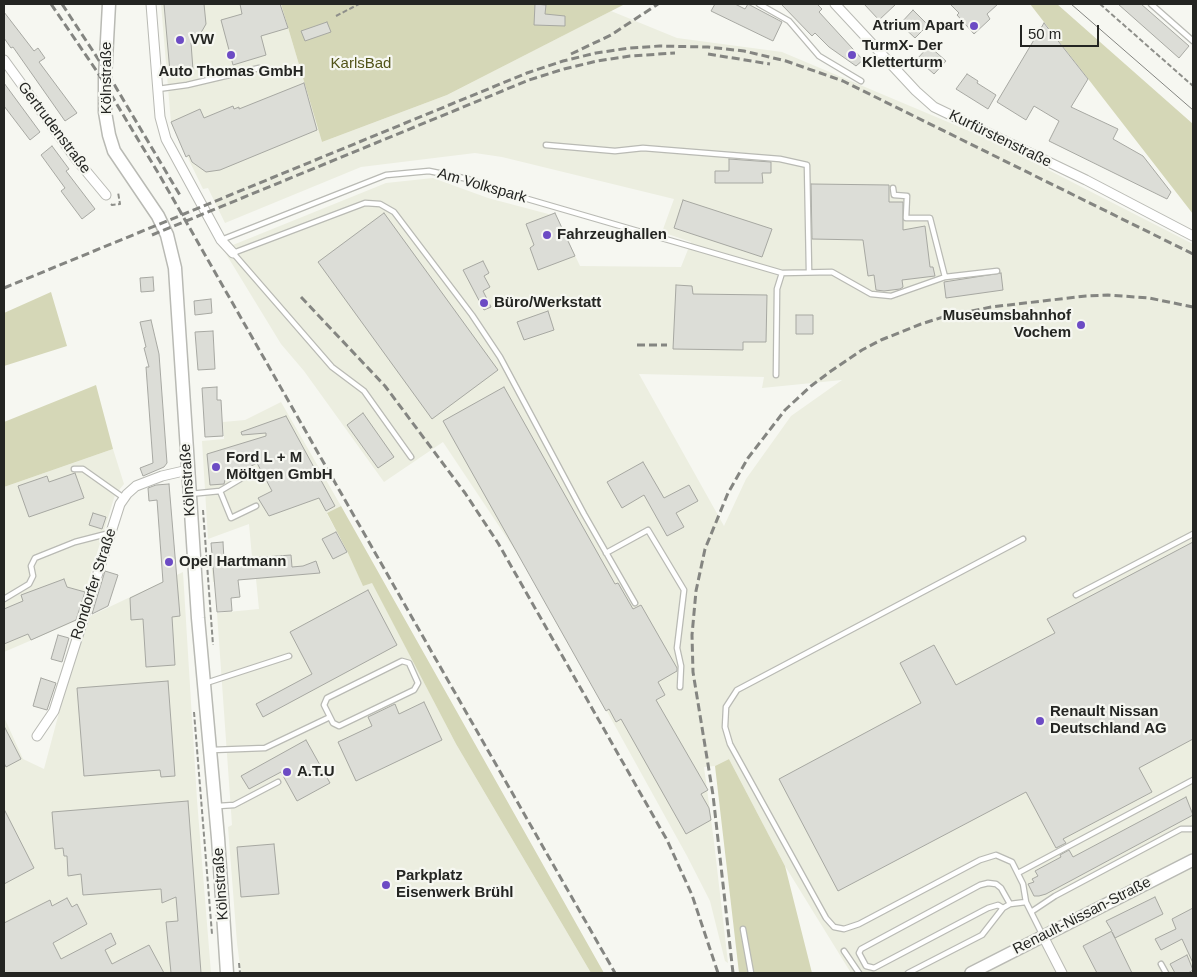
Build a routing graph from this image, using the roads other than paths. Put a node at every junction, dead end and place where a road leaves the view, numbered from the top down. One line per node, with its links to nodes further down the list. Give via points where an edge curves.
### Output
1 (109, 4): 26 (main road, Kölnstraße, via 105,112 114,151 158,216 171,249 175,268)
2 (151, 4): 10 (street)
3 (759, 4): 9 (lane, via 789,21 819,56)
4 (835, 4): 16 (street, Kurfürstenstraße, via 934,107)
5 (1151, 4): 6 (lane)
6 (1193, 41)
7 (4, 60): 13 (street, Gertrudenstraße)
8 (259, 68): 10 (lane)
9 (861, 80)
10 (158, 90): 17 (street, via 166,139)
11 (546, 145): 19 (lane, via 615,151 643,148 780,159 806,165)
12 (894, 188): 22 (lane, via 894,195 907,196 906,218 930,218)
13 (106, 195)
14 (585, 216): 15 (lane); 17 (lane, Am Volkspark, via 468,179 429,171 386,175); 21 (lane, Am Volkspark)
15 (584, 223)
16 (1193, 236)
17 (221, 240): 18 (street)
18 (233, 253): 24 (lane, via 332,367 364,391); 35 (lane, via 365,203 380,204 394,212 500,357)
19 (809, 271): 21 (lane, Am Volkspark); 22 (lane, Am Volkspark, via 832,272 871,294 891,296)
20 (997, 271): 22 (lane, Am Volkspark)
21 (782, 273): 23 (lane, via 777,289)
22 (945, 277)
23 (776, 375)
24 (411, 457)
25 (74, 469): 30 (lane, via 83,469)
26 (188, 470): 29 (main road, Kölnstraße); 30 (street, Rondorfer Straße, via 136,486)
27 (247, 475): 28 (lane)
28 (220, 491): 29 (lane); 31 (lane, via 231,518)
29 (195, 493): 40 (main road, Kölnstraße)
30 (124, 498): 32 (street, Rondorfer Straße)
31 (256, 506)
32 (110, 533): 37 (lane, via 35,558 29,584); 43 (street, Rondorfer Straße, via 54,711)
33 (1193, 534): 36 (lane)
34 (1023, 539): 50 (lane, via 737,690 726,707 725,727 730,744 807,885 834,927 844,929 859,924 988,857 996,855 1012,862)
35 (606, 553): 38 (lane); 41 (lane, via 648,530 684,590 677,648 681,666)
36 (1076, 595)
37 (4, 599)
38 (635, 603)
39 (289, 656): 40 (lane)
40 (204, 684): 44 (main road, Kölnstraße)
41 (680, 687)
42 (330, 717): 42 (lane, via 324,705 327,698 402,661 409,663 418,683 414,690 339,726); 44 (lane, via 266,748)
43 (37, 736)
44 (210, 750): 47 (main road, Kölnstraße)
45 (1193, 780): 50 (lane)
46 (278, 782): 47 (lane, via 234,804)
47 (215, 806): 59 (main road, Kölnstraße)
48 (1193, 829): 54 (lane, via 1180,829)
49 (1193, 860): 56 (street, Renault-Nissan-Straße)
50 (1018, 873): 51 (lane)
51 (1026, 902): 52 (lane); 54 (lane)
52 (1010, 904): 53 (lane); 53 (lane, via 996,884 980,885 861,949 858,954 866,966 874,968 988,908 998,905)
53 (1003, 908): 62 (lane, via 982,935)
54 (1031, 912): 56 (lane)
55 (743, 930): 60 (lane)
56 (1043, 936): 63 (street, Renault-Nissan-Straße); 64 (street)
57 (844, 951): 61 (lane)
58 (1161, 964): 65 (lane)
59 (227, 973)
60 (751, 973)
61 (859, 973)
62 (908, 973)
63 (971, 973)
64 (1062, 973)
65 (1166, 973)

